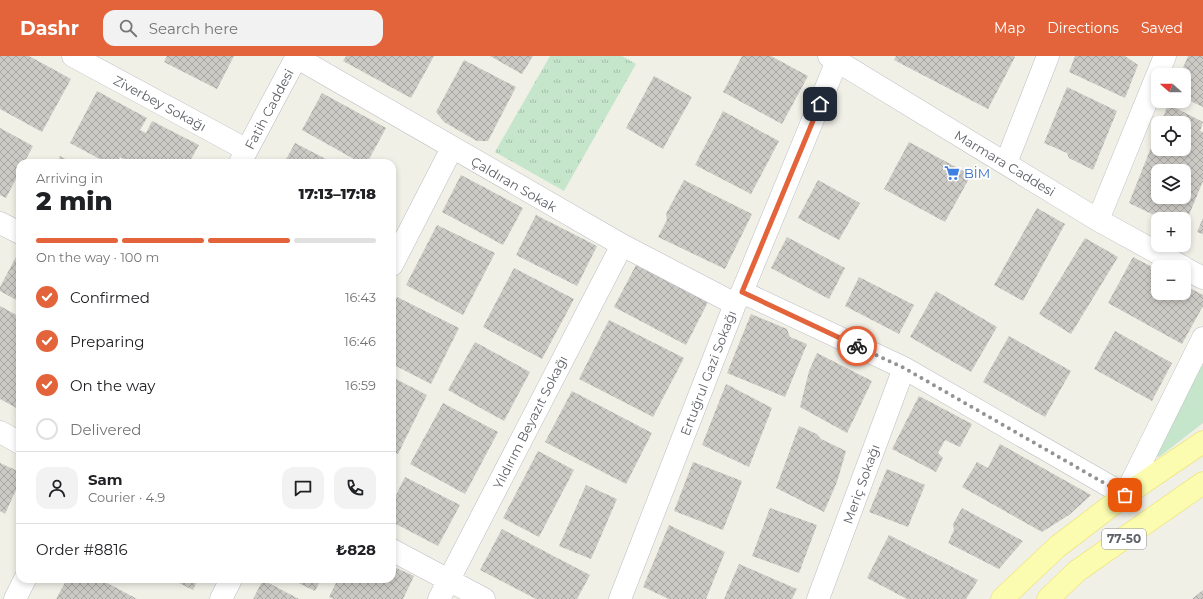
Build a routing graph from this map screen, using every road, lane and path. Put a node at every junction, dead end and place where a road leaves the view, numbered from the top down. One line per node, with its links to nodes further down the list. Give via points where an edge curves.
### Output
1 (73, 56): 7 (street, Ziverbey Sokağı)
2 (1048, 56): 8 (street)
3 (1165, 56): 9 (street)
4 (296, 57): 6 (street, Çaldıran Sokak); 7 (street, Fatih Caddesi)
5 (833, 58): 8 (street, Marmara Caddesi); 17 (street, Ertuğrul Gazi Sokağı)
6 (452, 148): 12 (street, Çaldıran Sokak); 13 (street)
7 (244, 156)
8 (1006, 163): 9 (street, Marmara Caddesi)
9 (1098, 220): 14 (street, Marmara Caddesi)
10 (0, 223): 11 (street)
11 (16, 231)
12 (622, 245): 17 (street, Çaldıran Sokak); 28 (street, Yıldırım Beyazıt Sokağı)
13 (396, 257)
14 (1170, 260)
15 (1191, 271): 16 (street, Marmara Caddesi)
16 (1203, 278)
17 (738, 298): 19 (street, Çaldıran Sokak); 32 (street, Ertuğrul Gazi Sokağı)
18 (1203, 338): 24 (street)
19 (904, 368): 24 (street, Çaldıran Sokak); 33 (street, Meriç Sokağı)
20 (0, 432): 21 (street)
21 (16, 441)
22 (1203, 442): 24 (main road, 77-50)
23 (1203, 483): 35 (main road, 77-50, via 1077,571)
24 (1125, 495): 34 (main road, 77-50, via 1057,547)
25 (396, 553): 28 (street)
26 (23, 583): 29 (street)
27 (229, 583): 30 (street)
28 (444, 590): 31 (street)
29 (15, 599)
30 (221, 599)
31 (484, 599)
32 (620, 599)
33 (818, 599)
34 (1002, 599)
35 (1048, 599)

